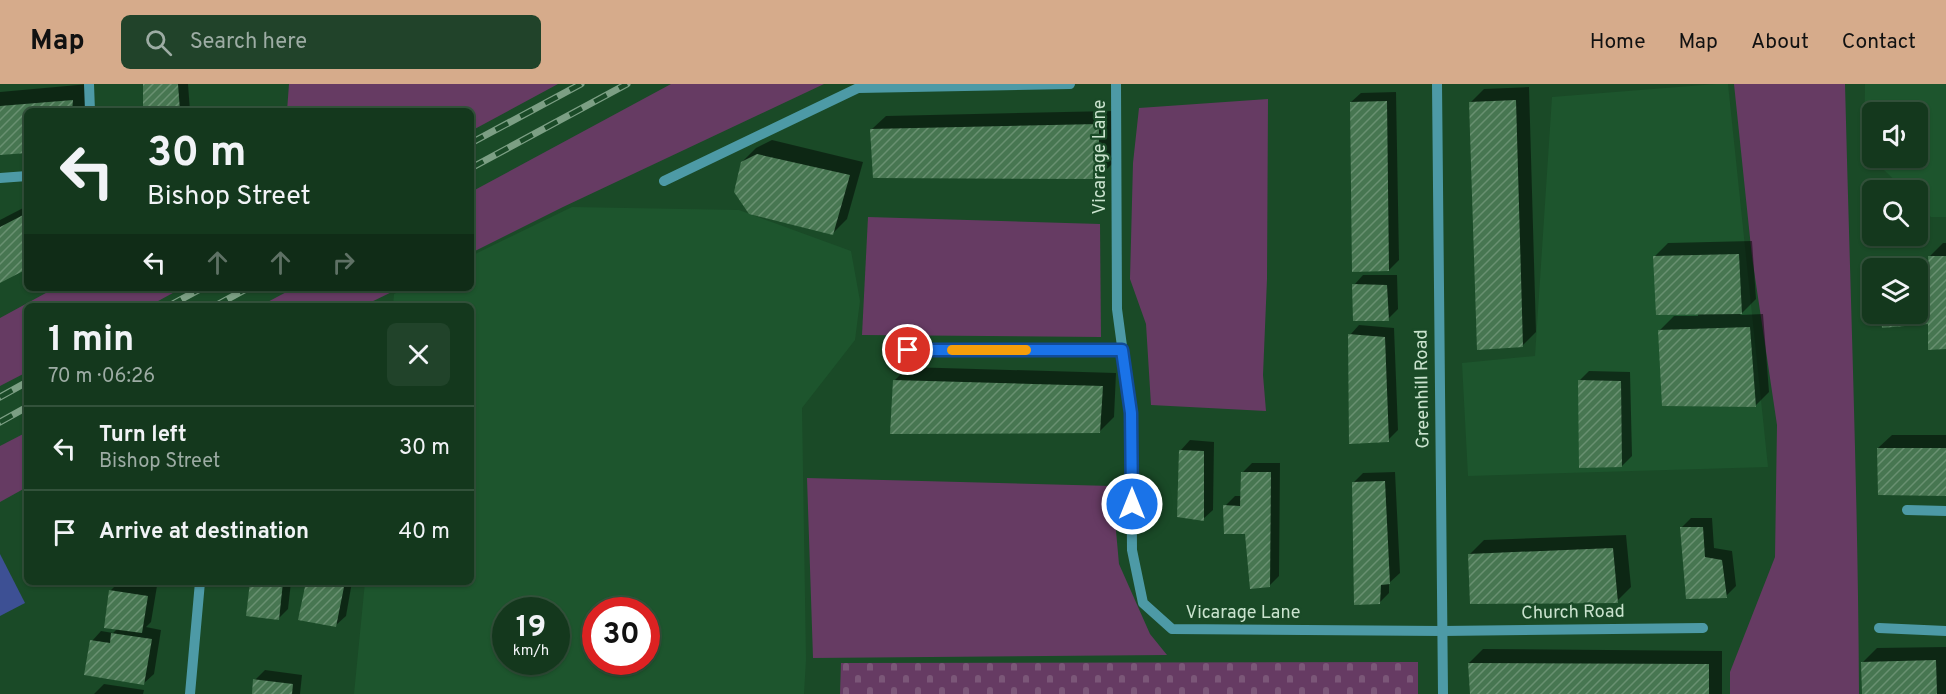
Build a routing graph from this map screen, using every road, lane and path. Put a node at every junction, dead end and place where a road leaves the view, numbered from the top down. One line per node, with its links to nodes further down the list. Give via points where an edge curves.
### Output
1 (89, 84): 5 (street)
2 (1070, 84): 8 (street, via 858,88)
3 (1116, 84): 10 (street, Vicarage Lane, via 1117,309)
4 (1437, 84): 16 (street, Greenhill Road)
5 (90, 108)
6 (24, 176): 7 (street)
7 (0, 178)
8 (664, 181)
9 (908, 350): 10 (street)
10 (1122, 350): 16 (street, Vicarage Lane, via 1131,413 1132,550 1143,603 1172,629)
11 (1907, 510): 12 (street)
12 (1946, 511)
13 (200, 585): 18 (street)
14 (1703, 628): 16 (street, Church Road)
15 (1879, 628): 17 (street)
16 (1442, 631): 19 (street, Greenhill Road)
17 (1946, 631)
18 (189, 694)
19 (1443, 694)

